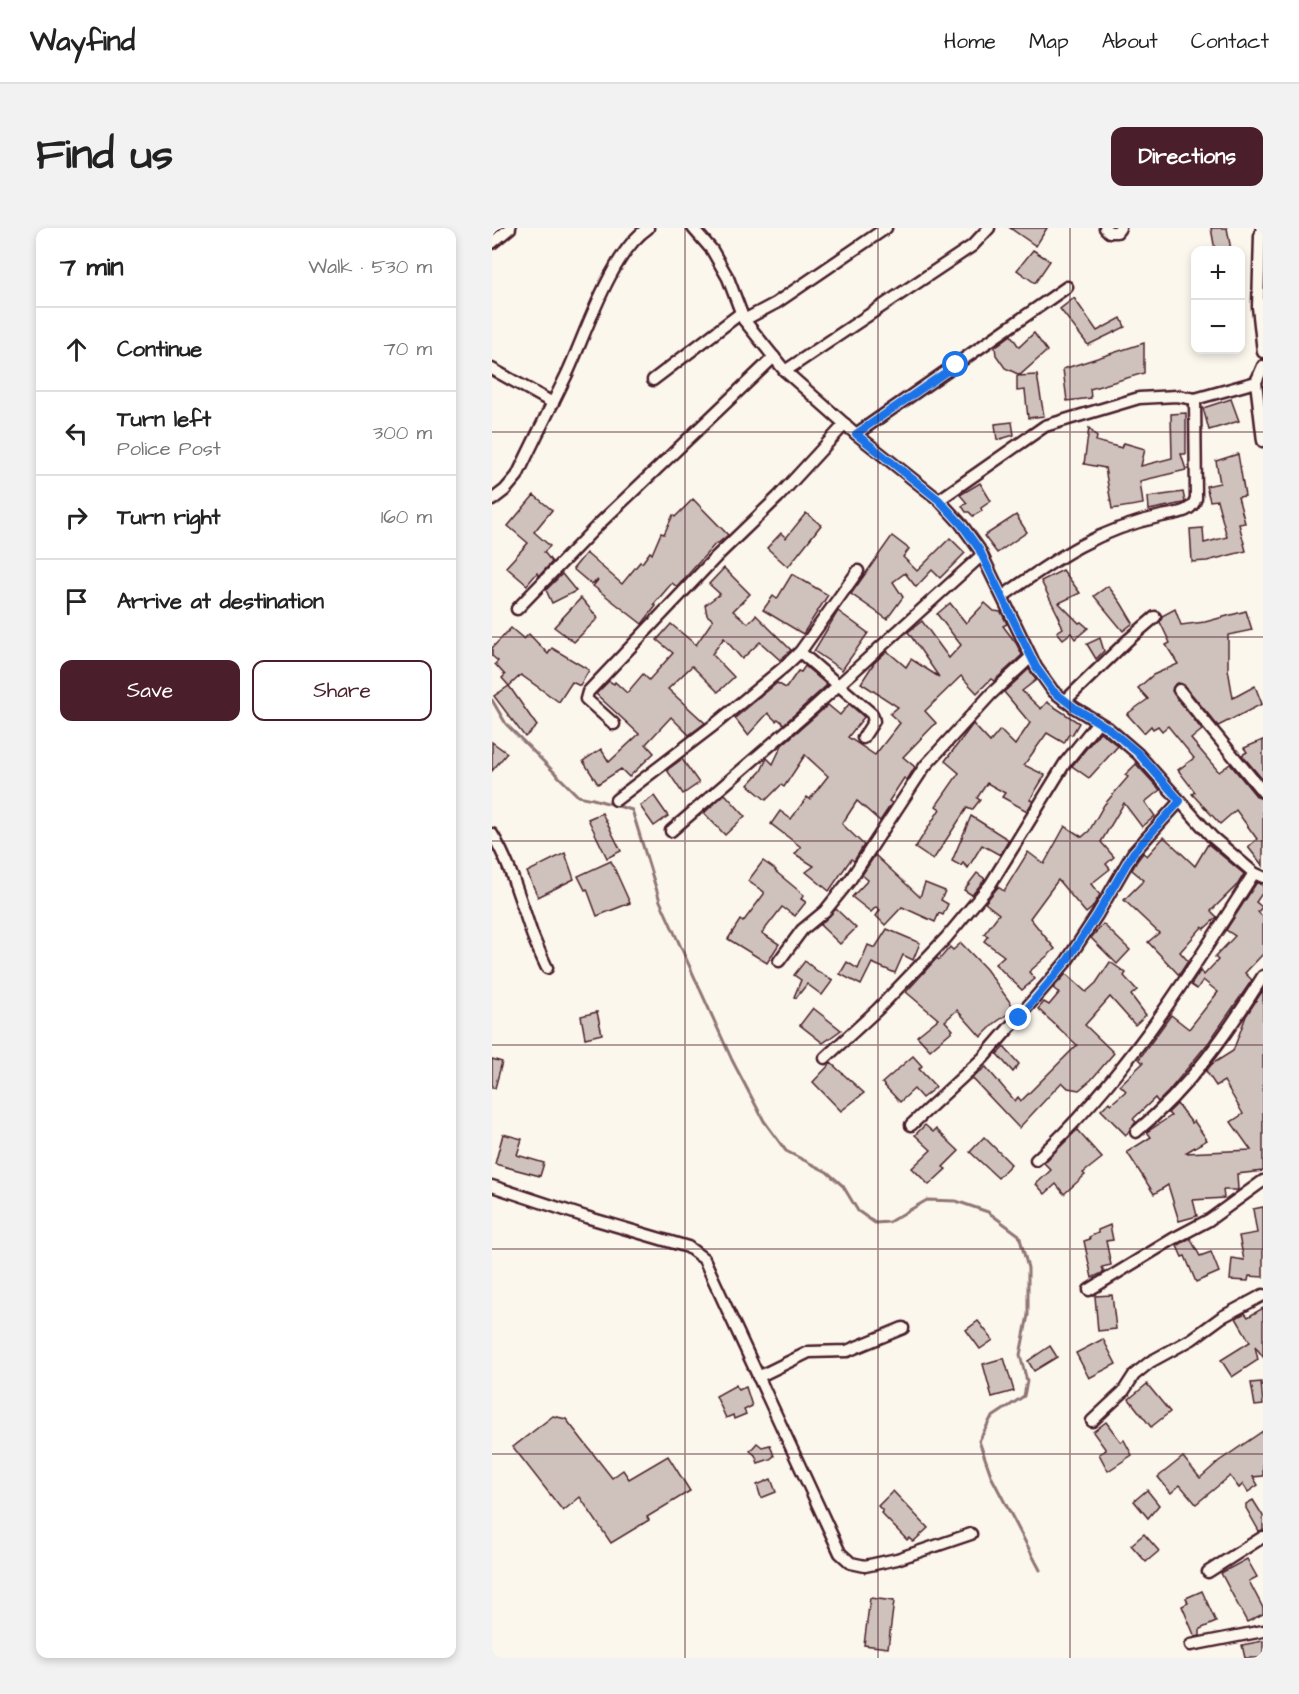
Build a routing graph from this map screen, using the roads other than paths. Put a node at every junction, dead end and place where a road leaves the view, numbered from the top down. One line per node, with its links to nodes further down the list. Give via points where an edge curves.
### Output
1 (510, 228): 9 (street)
2 (648, 228): 20 (street, via 627,247 615,268)
3 (693, 228): 11 (street, via 728,278)
4 (886, 228): 11 (street, via 776,303)
5 (988, 228): 16 (street, via 972,246)
6 (1105, 228): 7 (street, via 1117,232)
7 (1120, 228)
8 (1262, 228): 12 (street, via 1258,307)
9 (492, 243)
10 (1067, 287): 22 (street)
11 (743, 317): 13 (street); 17 (street)
12 (1263, 352)
13 (774, 357): 16 (street); 29 (street, via 599,524)
14 (1263, 366): 18 (street)
15 (492, 369): 20 (street)
16 (785, 371): 21 (street)
17 (652, 380)
18 (1256, 382): 19 (street); 23 (street)
19 (1194, 399): 25 (street, via 1139,398 1045,426); 28 (street, via 1194,505 1105,532 1061,556)
20 (552, 403): 24 (street, via 517,476)
21 (844, 424): 22 (street); 37 (street, via 588,692 586,699)
22 (856, 434): 25 (street)
23 (1263, 441)
24 (492, 500)
25 (939, 500): 26 (street)
26 (982, 555): 28 (street); 33 (street)
27 (858, 571): 31 (street)
28 (1003, 596): 32 (street)
29 (517, 609)
30 (1155, 617): 35 (street)
31 (800, 652): 33 (street); 40 (street)
32 (1031, 657): 35 (street, via 1053,691); 45 (street, via 925,766 850,880 825,911 802,930)
33 (838, 684): 38 (street, via 872,714 874,721); 42 (street)
34 (1179, 690): 39 (street)
35 (1065, 701): 36 (street)
36 (1098, 722): 41 (street, via 1138,753); 48 (street, via 1065,763 990,885 946,938)
37 (614, 724)
38 (863, 738)
39 (1263, 792)
40 (616, 800)
41 (1180, 801): 44 (street, via 1212,837); 49 (street, via 1133,853 1059,970 983,1058)
42 (672, 831)
43 (492, 834): 46 (street)
44 (1259, 875): 51 (street, via 1147,1036 1105,1089)
45 (779, 961)
46 (547, 968)
47 (1263, 975): 50 (street, via 1211,1055 1162,1110)
48 (825, 1058)
49 (911, 1125)
50 (1136, 1132)
51 (1036, 1160)
52 (1263, 1181): 54 (street, via 1209,1220)
53 (492, 1186): 57 (street, via 688,1247 704,1259)
54 (1089, 1290)
55 (1263, 1295): 58 (street, via 1150,1362)
56 (903, 1328): 57 (street, via 847,1351 804,1354)
57 (758, 1377): 59 (street, via 840,1553 851,1563 866,1566 897,1559)
58 (1092, 1422)
59 (971, 1534)
60 (1263, 1537): 61 (street)
61 (1208, 1572)
62 (1263, 1631): 63 (street)
63 (1191, 1645)

